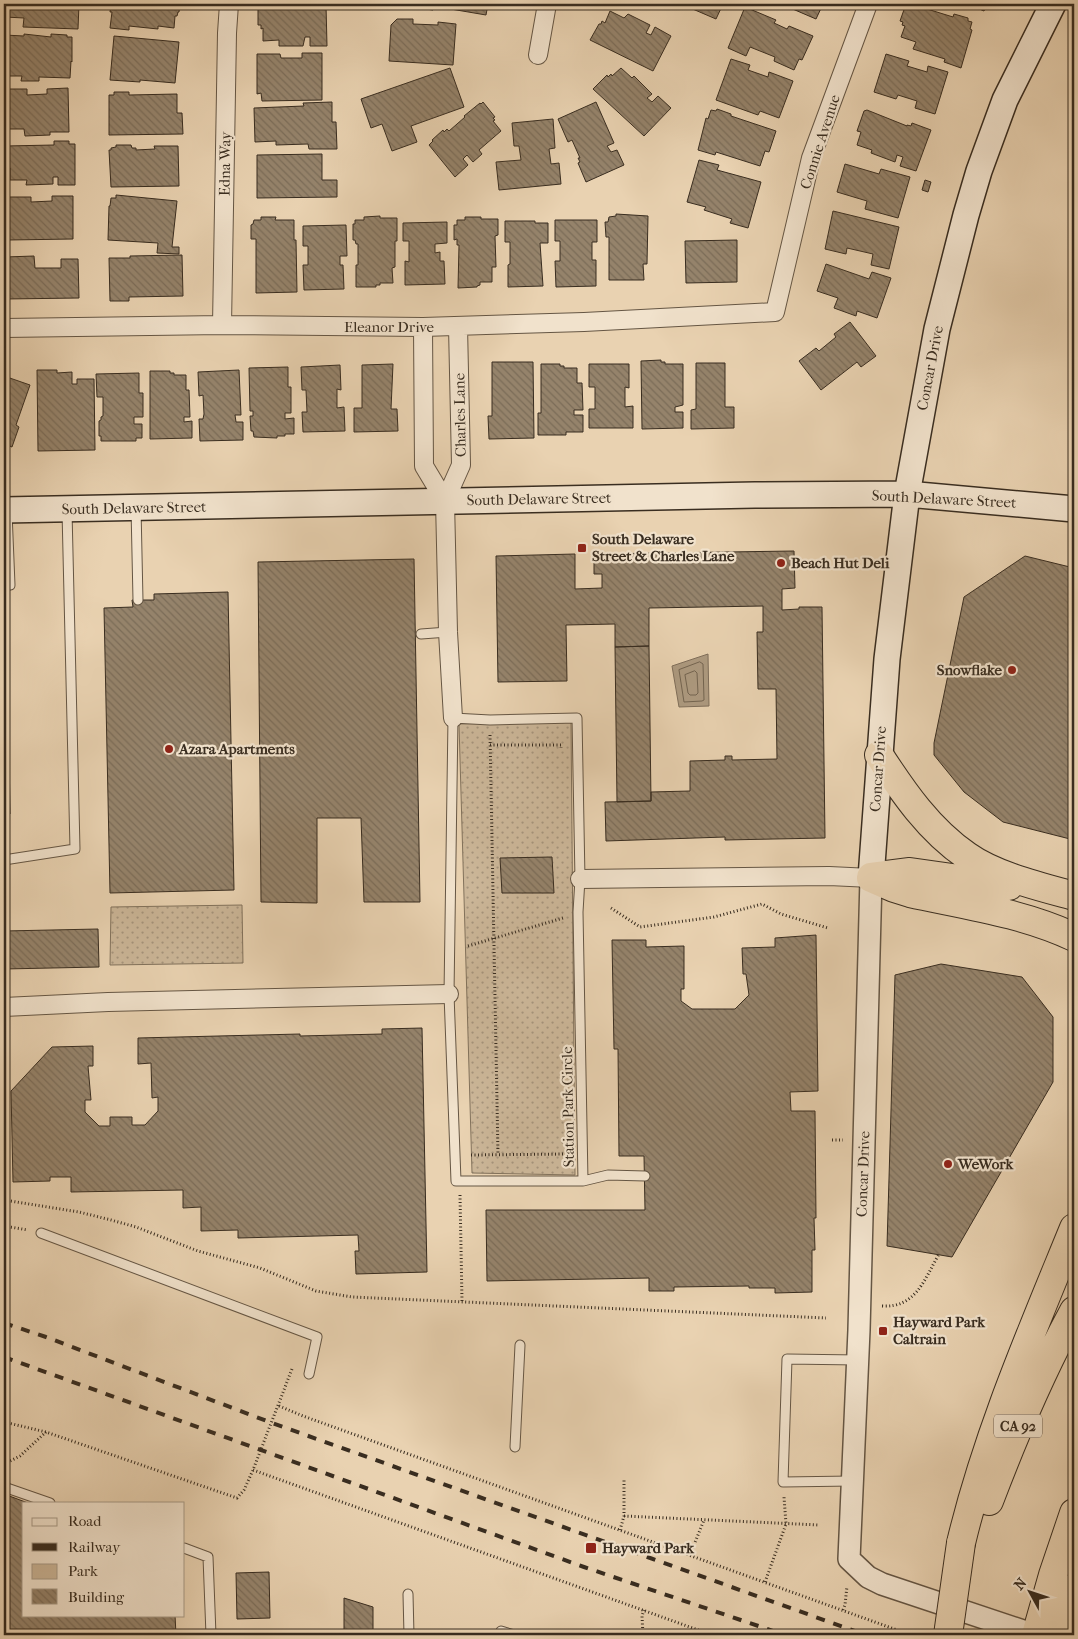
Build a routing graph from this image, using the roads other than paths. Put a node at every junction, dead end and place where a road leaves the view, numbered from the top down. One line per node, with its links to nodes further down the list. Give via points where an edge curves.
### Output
1 (229, 4): 7 (street, Edna Way)
2 (547, 4): 5 (street)
3 (868, 4): 6 (street, Connie Avenue, via 811,158)
4 (1053, 4): 11 (main road, Concar Drive, via 1005,100 968,206 937,328)
5 (538, 55)
6 (775, 312): 8 (street, Eleanor Drive)
7 (222, 325): 9 (street, Eleanor Drive); 10 (street, Eleanor Drive)
8 (458, 326): 10 (street, Eleanor Drive); 12 (street, Charles Lane, via 461,465)
9 (4, 328)
10 (423, 328): 12 (street, via 424,466)
11 (907, 494): 12 (main road, South Delaware Street); 15 (main road, South Delaware Street); 22 (main road, Concar Drive)
12 (445, 501): 13 (main road, South Delaware Street); 19 (street)
13 (136, 508): 14 (main road, South Delaware Street); 18 (lane)
14 (66, 509): 16 (main road, South Delaware Street); 23 (lane, via 75,849)
15 (1074, 509)
16 (5, 510): 17 (lane, via 10,585)
17 (4, 586)
18 (138, 600)
19 (448, 632): 20 (lane); 21 (street)
20 (421, 634)
21 (453, 718): 25 (lane, Station Park Circle, via 577,718); 28 (lane)
22 (879, 755): 24 (main road, Concar Drive); 26 (highway, via 921,813 943,837 967,856 995,872)
23 (4, 860)
24 (871, 878): 25 (street); 26 (highway, via 910,872); 27 (highway, via 910,893 1048,925); 36 (street, Concar Drive)
25 (580, 879): 31 (lane, Station Park Circle)
26 (1069, 895)
27 (1074, 937)
28 (449, 994): 29 (street, via 108,1002); 31 (lane, Station Park Circle, via 456,1181)
29 (4, 1008)
30 (644, 1176): 31 (lane, via 608,1175)
31 (583, 1181)
32 (1074, 1228): 43 (highway, via 998,1419 977,1482)
33 (41, 1233): 37 (lane, via 317,1337)
34 (1074, 1311): 43 (highway, CA 92, via 1022,1417 994,1490)
35 (520, 1345): 38 (lane)
36 (858, 1360): 39 (street, Concar Drive); 39 (lane, via 787,1359 783,1482)
37 (309, 1374)
38 (515, 1447)
39 (853, 1481): 52 (street, Concar Drive, via 849,1559 868,1577)
40 (4, 1487): 41 (lane)
41 (47, 1502)
42 (1074, 1513): 45 (highway)
43 (968, 1545): 51 (highway, CA 92)
44 (185, 1548): 48 (lane, via 208,1557)
45 (1064, 1582): 52 (highway); 53 (highway)
46 (408, 1594): 49 (lane)
47 (501, 1631): 50 (lane)
48 (210, 1635)
49 (409, 1635)
50 (514, 1635)
51 (950, 1635)
52 (1036, 1635)
53 (1058, 1635)

